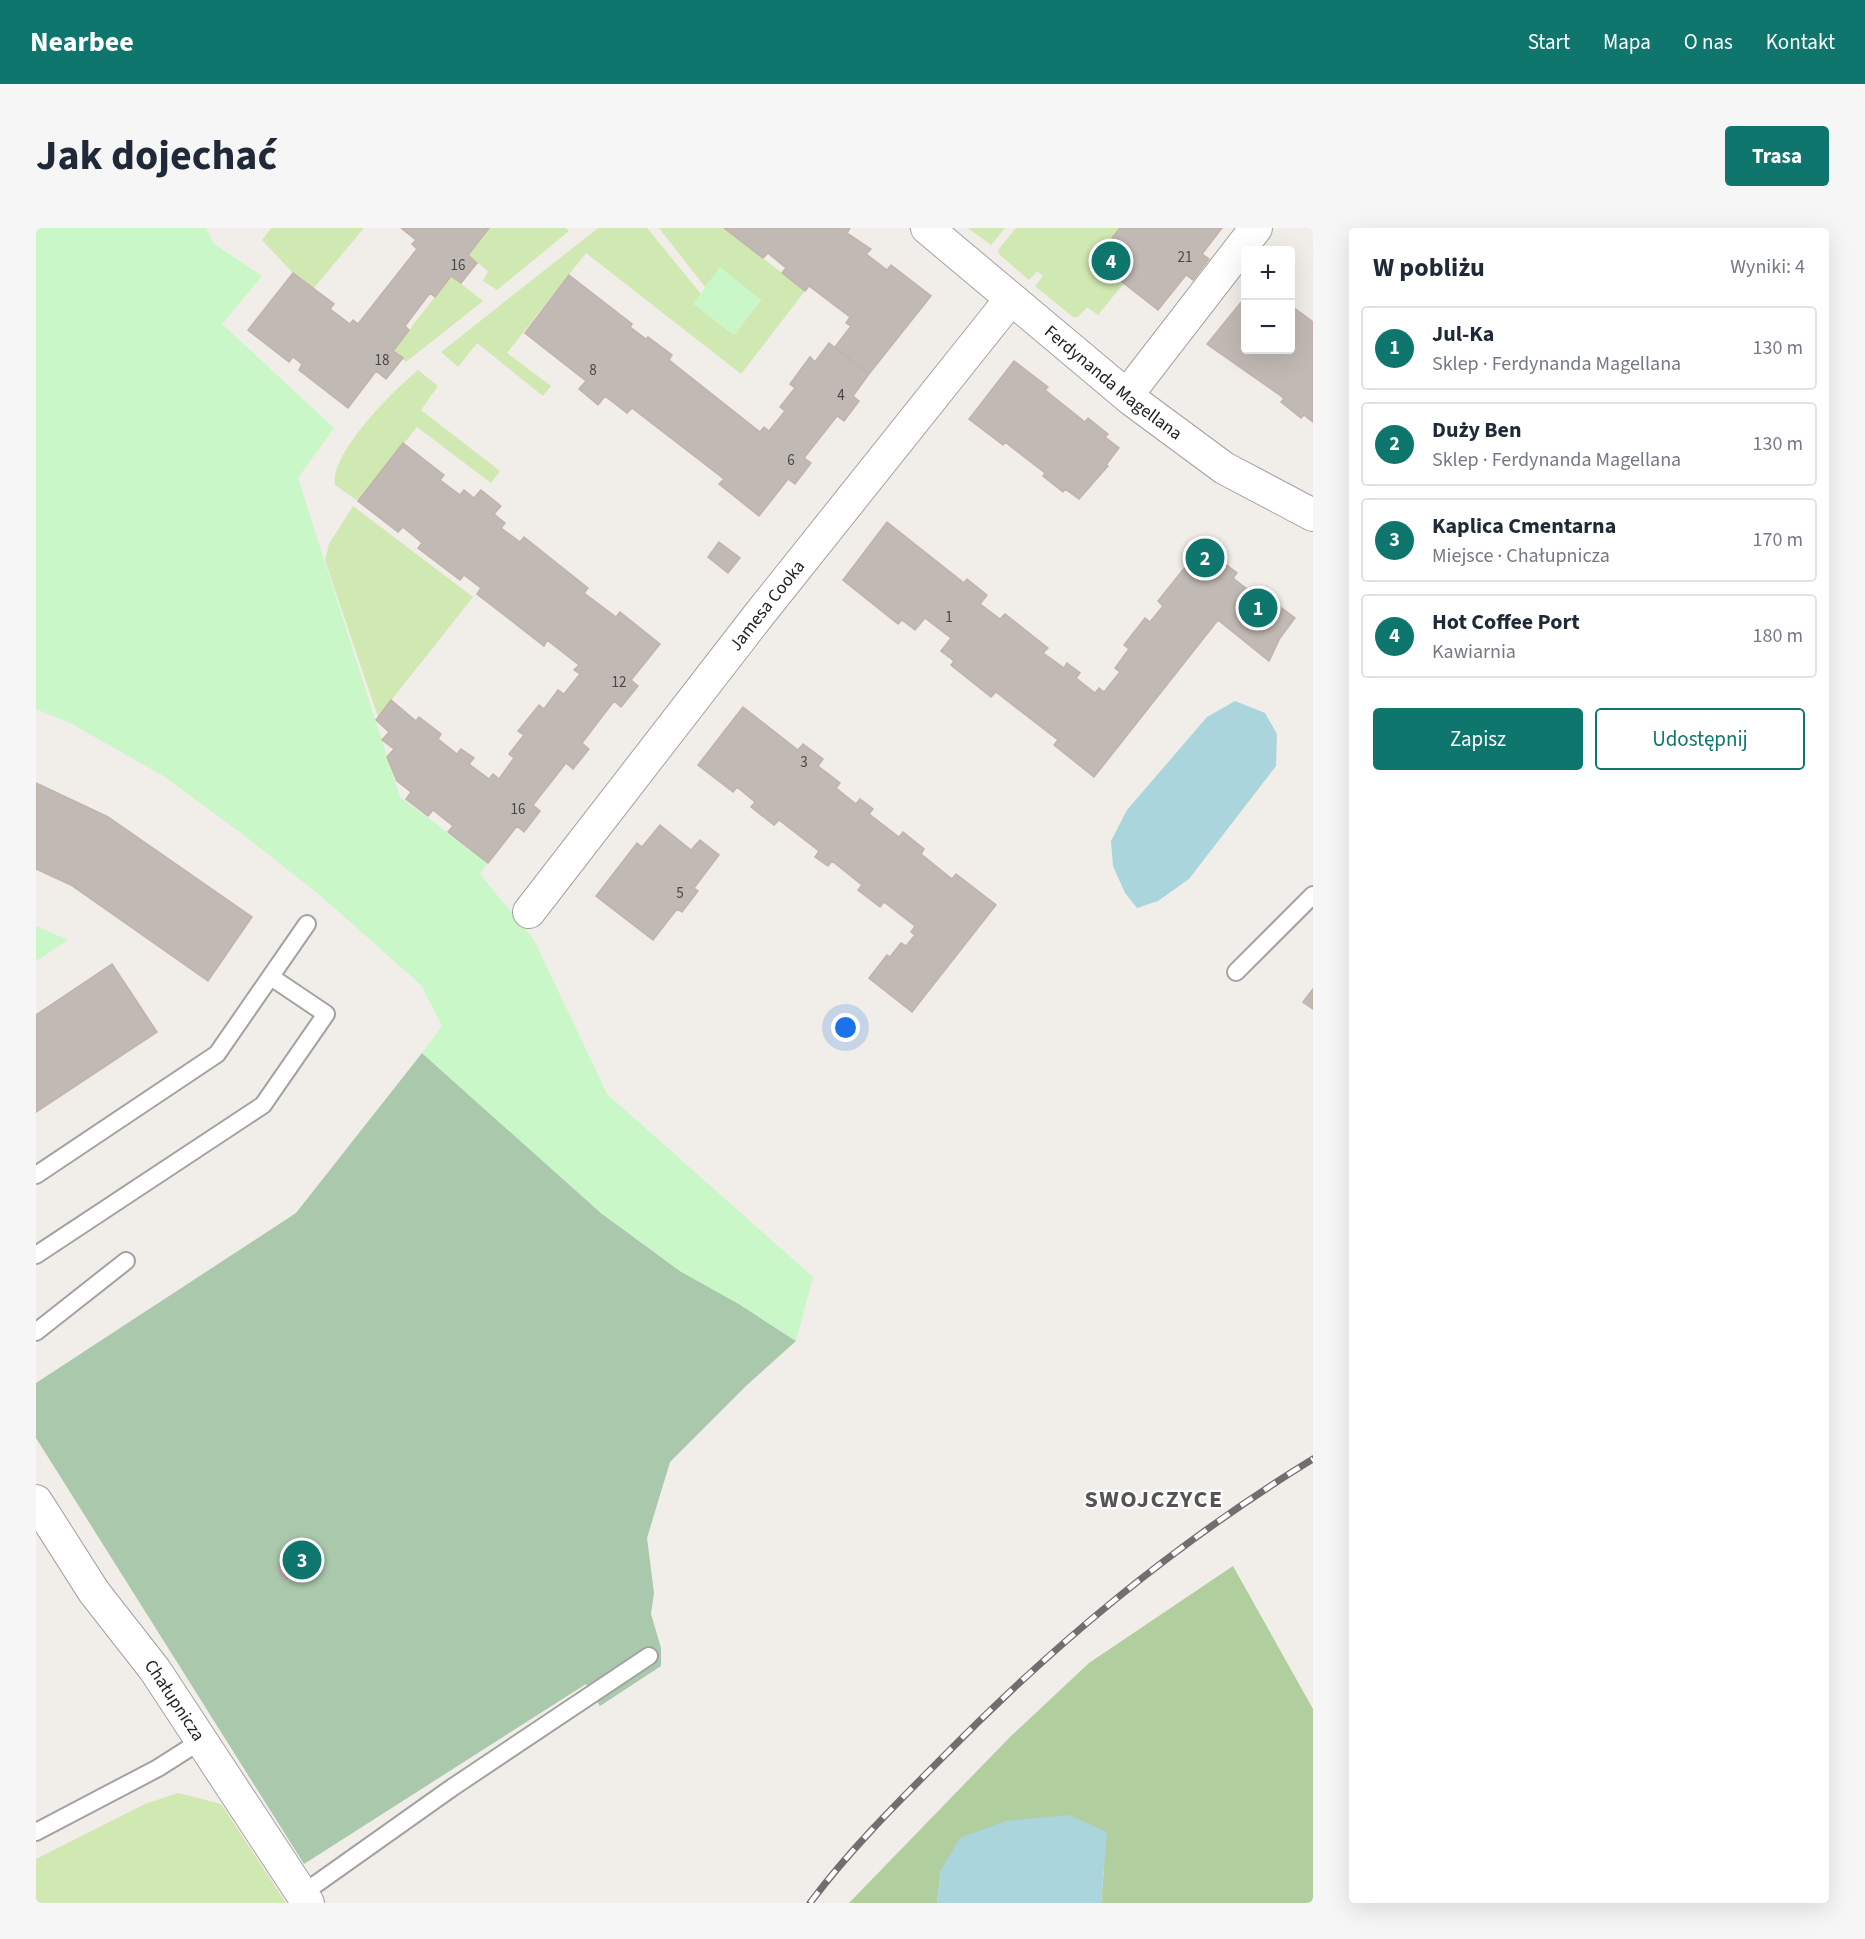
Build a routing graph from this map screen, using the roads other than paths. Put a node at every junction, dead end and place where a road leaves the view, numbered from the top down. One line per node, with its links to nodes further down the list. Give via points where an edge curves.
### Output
1 (927, 228): 3 (street, Ferdynanda Magellana)
2 (1256, 228): 4 (street)
3 (1010, 300): 4 (street, Ferdynanda Magellana); 7 (street, Jamesa Cooka)
4 (1127, 395): 5 (street, Ferdynanda Magellana, via 1224,468)
5 (1313, 515)
6 (1313, 895): 9 (lane)
7 (529, 912)
8 (307, 924): 10 (lane)
9 (1236, 972)
10 (271, 977): 11 (lane, via 217,1054); 12 (lane, via 326,1014 263,1105)
11 (36, 1174)
12 (36, 1255)
13 (126, 1261): 14 (lane)
14 (36, 1332)
15 (36, 1501): 17 (street, Chałupnicza, via 94,1592 155,1670)
16 (649, 1656): 19 (lane, via 463,1780)
17 (202, 1740): 18 (lane, via 158,1768); 19 (street, Chałupnicza)
18 (36, 1832)
19 (305, 1898)

